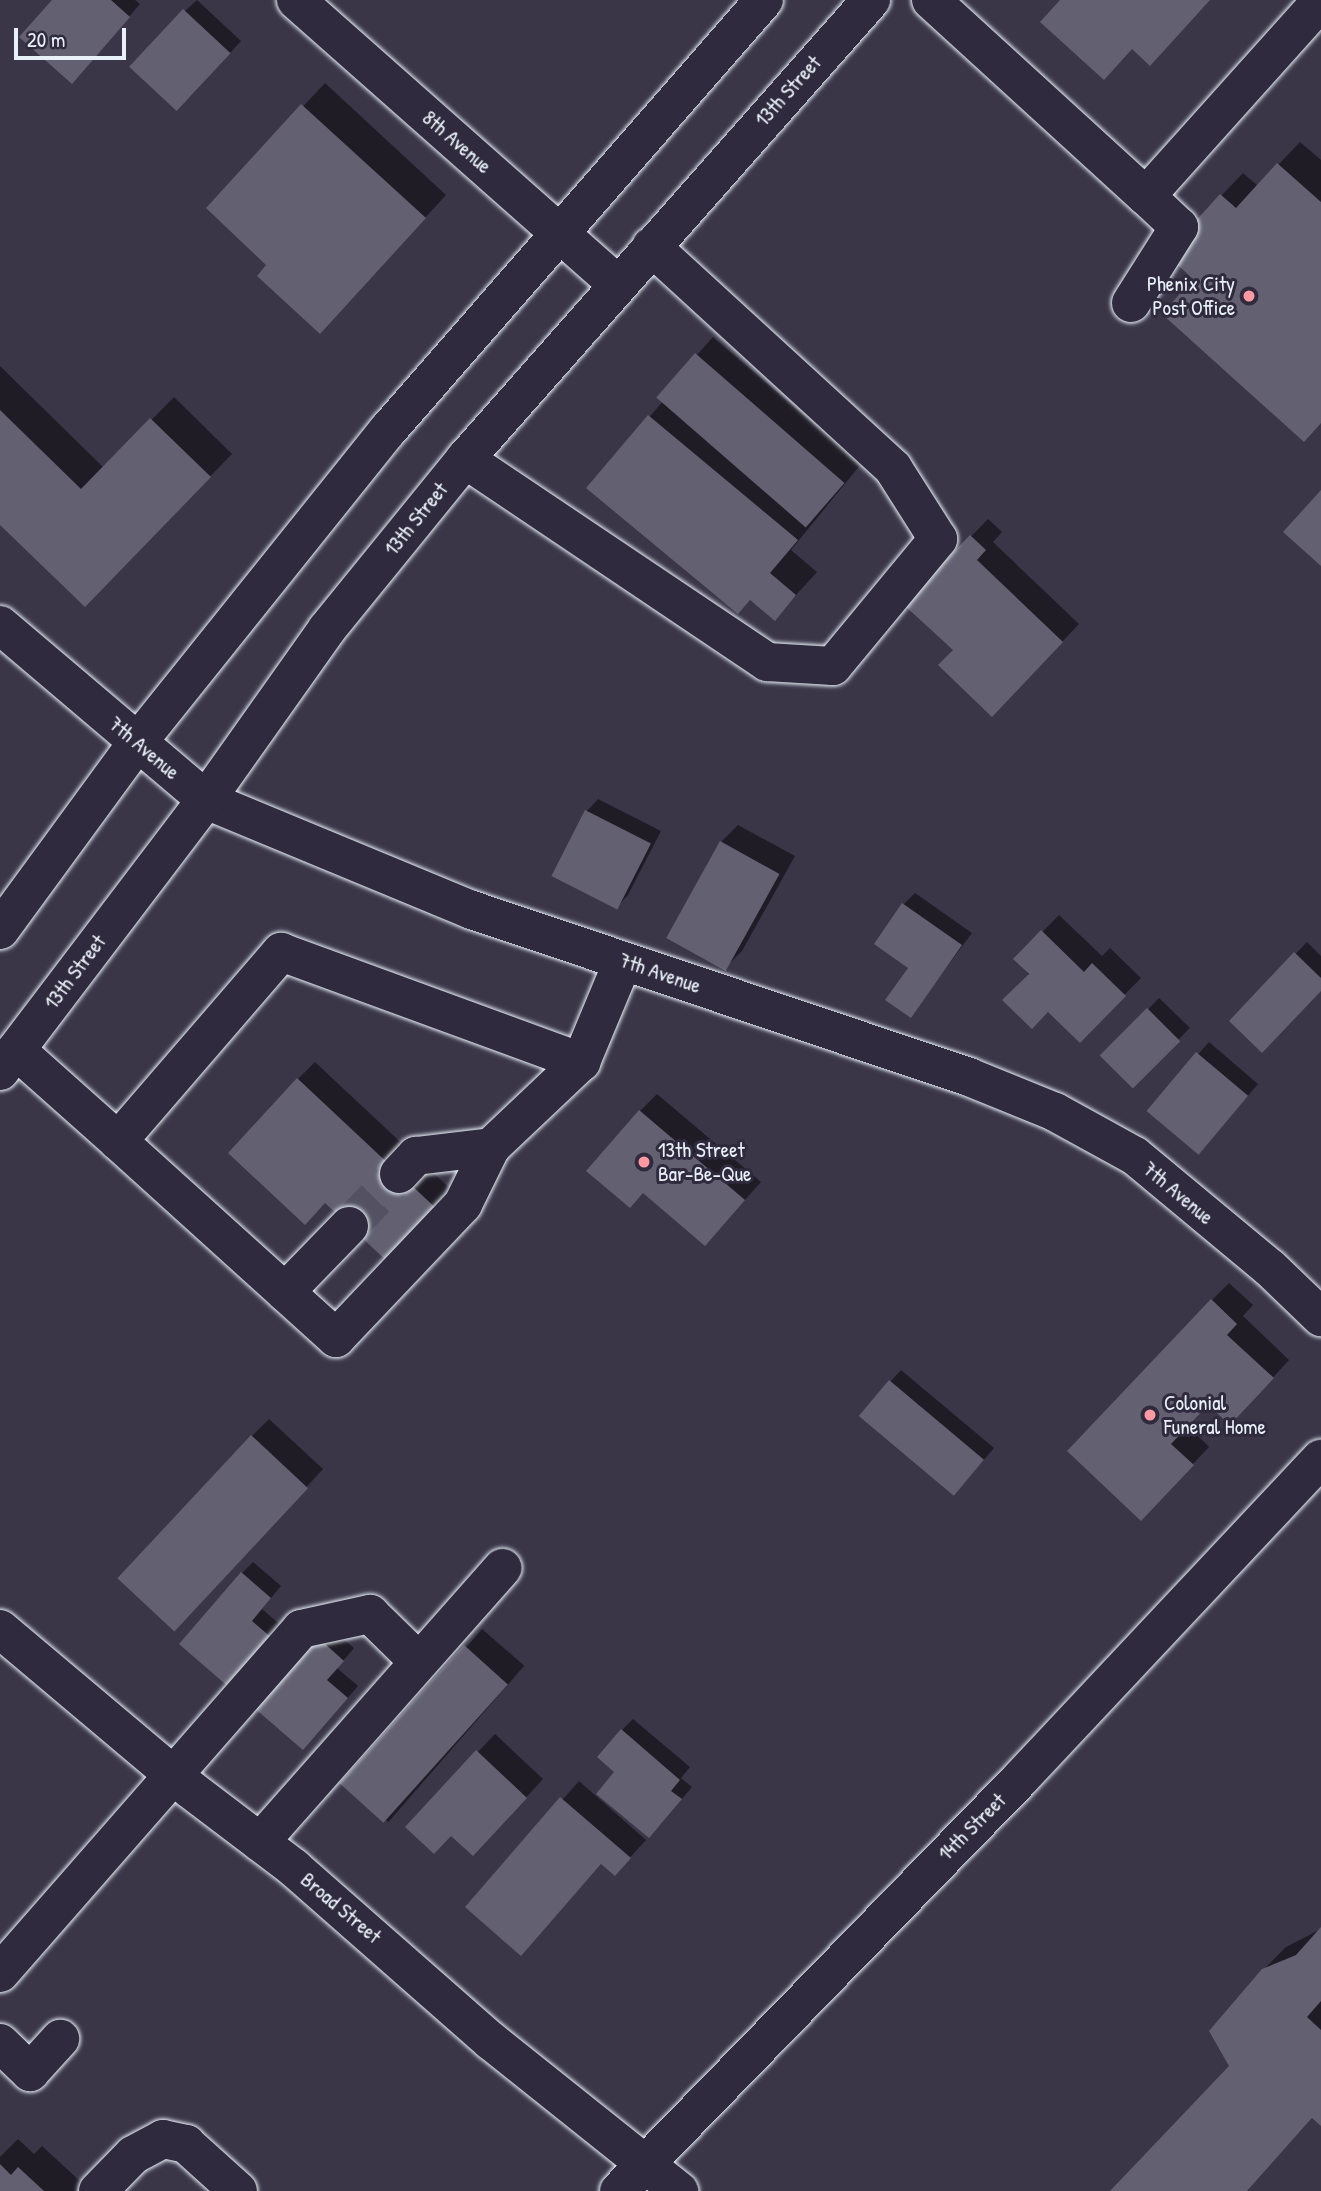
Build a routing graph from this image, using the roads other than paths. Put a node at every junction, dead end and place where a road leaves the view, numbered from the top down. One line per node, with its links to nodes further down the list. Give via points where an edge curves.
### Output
1 (296, 0): 7 (main road, 8th Avenue)
2 (764, 0): 7 (main road)
3 (871, 0): 8 (main road, 13th Street)
4 (931, 0): 6 (main road)
5 (1321, 1): 6 (main road)
6 (1146, 196): 10 (main road, via 1179,227)
7 (557, 231): 9 (main road, 8th Avenue); 13 (main road, via 387,430)
8 (651, 246): 9 (main road, 13th Street); 11 (main road, via 893,468 939,539 833,666 767,662)
9 (618, 285): 11 (main road, 13th Street)
10 (1131, 303)
11 (465, 460): 14 (main road, 13th Street, via 327,629)
12 (0, 625): 13 (main road, 7th Avenue)
13 (137, 743): 14 (main road, 7th Avenue); 15 (main road)
14 (206, 800): 16 (main road, 7th Avenue, via 472,910); 17 (main road, 13th Street)
15 (0, 930)
16 (623, 961): 18 (main road); 24 (main road, 7th Avenue, via 970,1077 1055,1112 1135,1156)
17 (8, 1060): 19 (main road)
18 (581, 1062): 19 (main road, via 281,952); 20 (main road)
19 (118, 1141): 23 (main road)
20 (491, 1147): 21 (main road, via 416,1156); 23 (main road, via 463,1205 336,1339)
21 (399, 1174)
22 (349, 1226): 23 (main road)
23 (285, 1292)
24 (1321, 1317)
25 (1321, 1459): 34 (main road, 14th Street)
26 (502, 1568): 28 (main road)
27 (0, 1629): 29 (main road, Broad Street)
28 (417, 1660): 29 (main road, via 369,1614 301,1629); 30 (main road)
29 (174, 1776): 30 (main road, Broad Street); 31 (main road)
30 (260, 1842): 34 (main road, Broad Street, via 491,2041)
31 (0, 1973)
32 (60, 2039): 33 (main road, via 30,2072)
33 (0, 2043)
34 (647, 2165): 37 (main road, 14th Street); 38 (main road, Broad Street)
35 (98, 2191): 36 (main road, via 133,2155 163,2139 186,2144)
36 (238, 2191)
37 (619, 2191)
38 (679, 2191)

